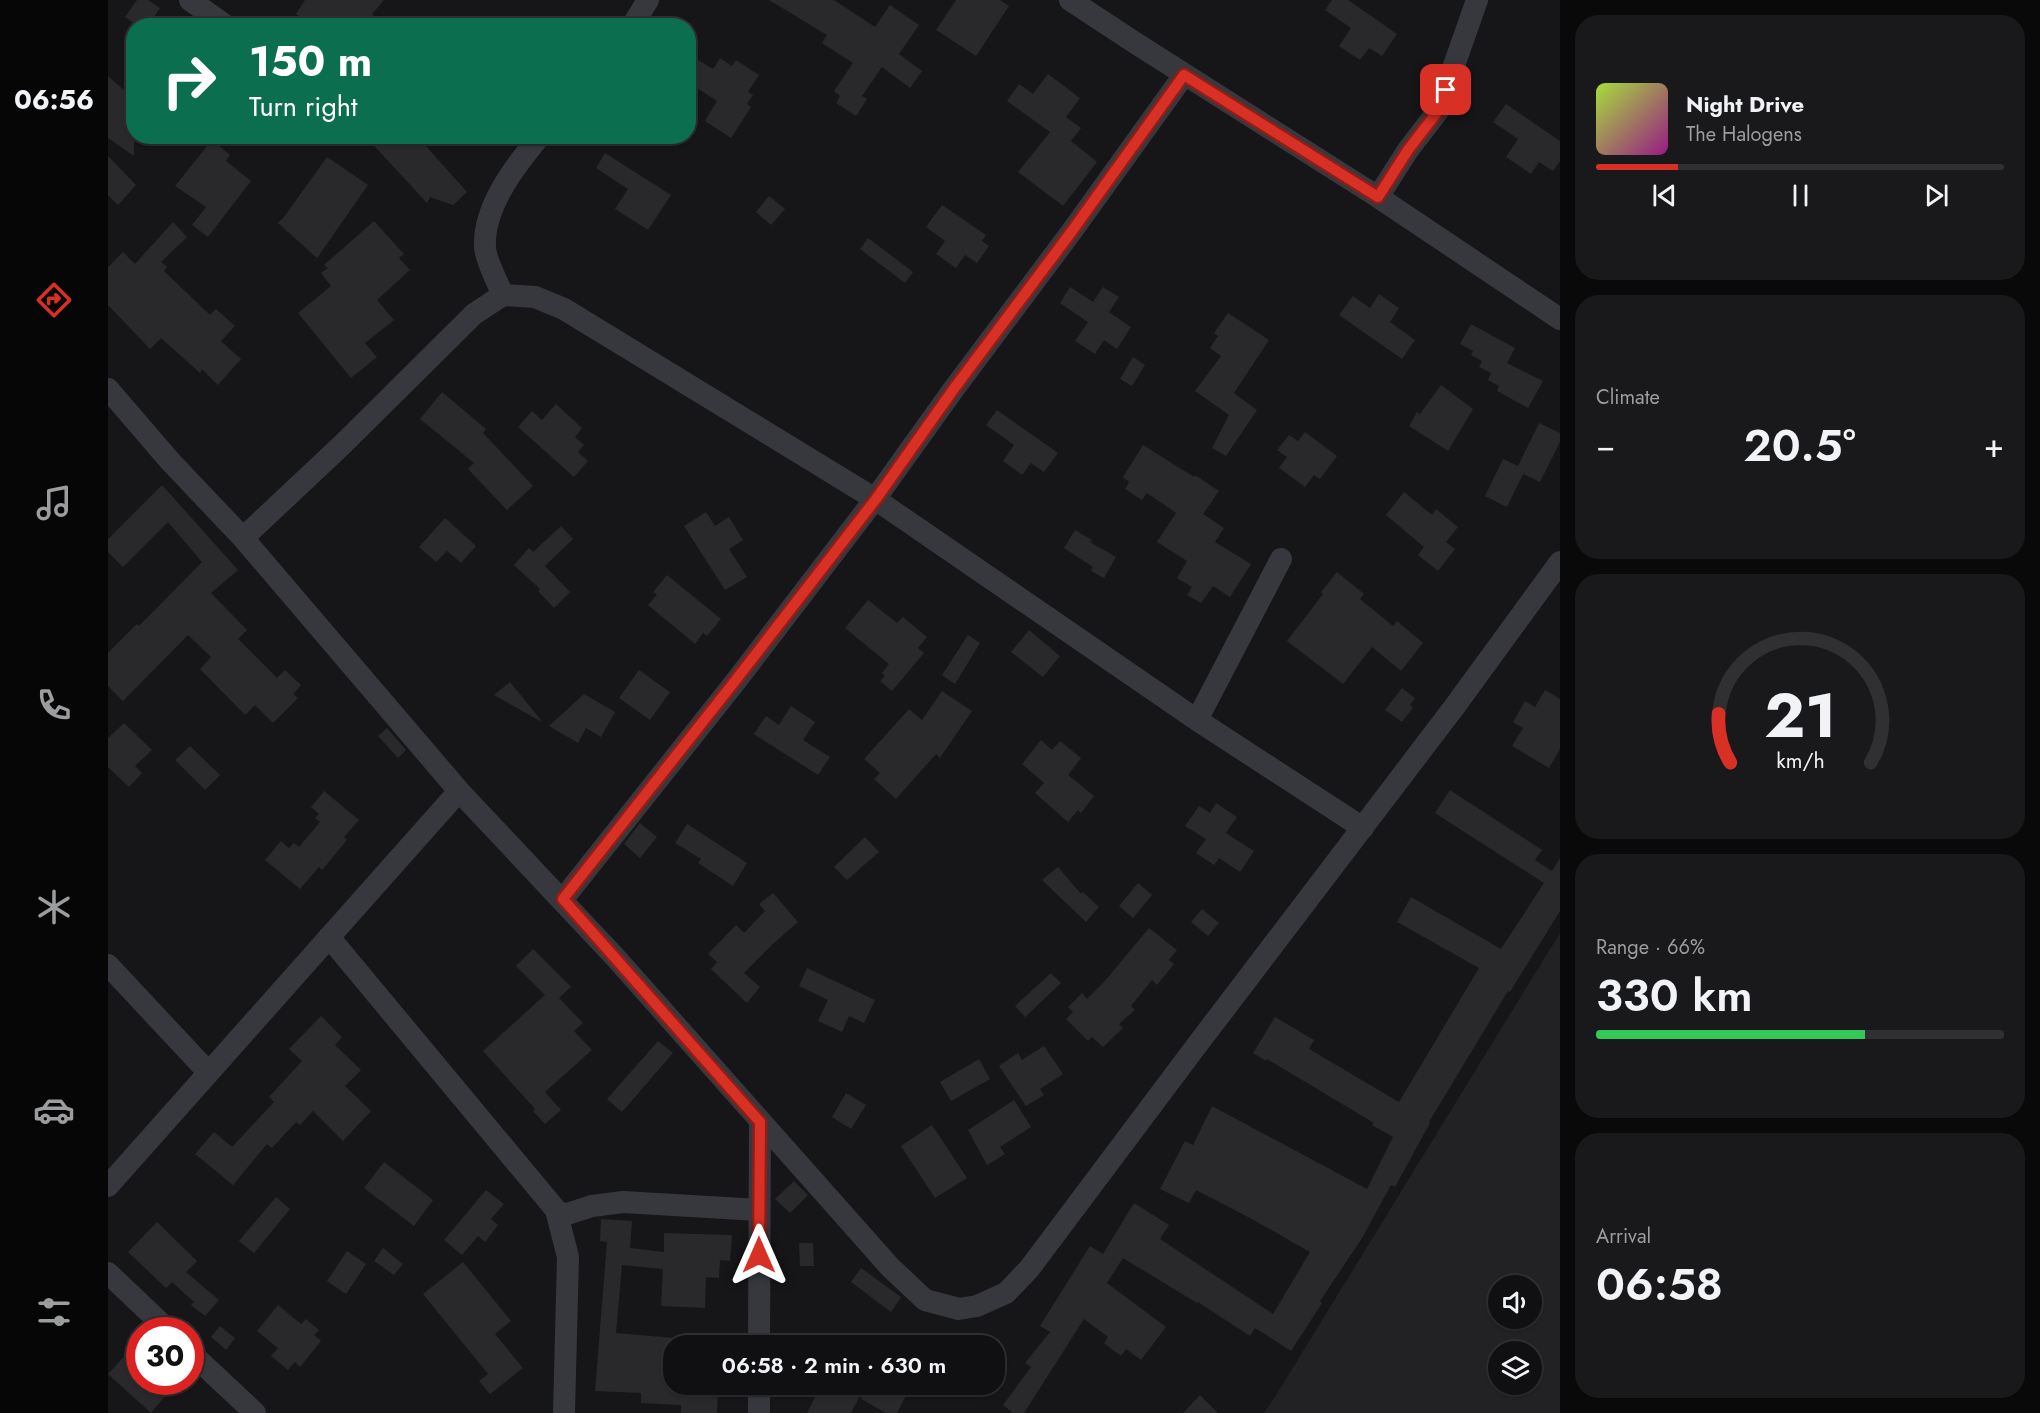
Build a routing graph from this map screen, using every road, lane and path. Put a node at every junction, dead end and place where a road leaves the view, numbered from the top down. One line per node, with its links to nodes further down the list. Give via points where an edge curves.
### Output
1 (190, 0): 5 (street)
2 (648, 0): 6 (street)
3 (1070, 0): 7 (street)
4 (1478, 0): 9 (street, via 1438,111)
5 (215, 18)
6 (637, 18)
7 (1184, 75): 9 (street); 13 (street)
8 (533, 144): 10 (street, via 516,165 490,211 484,248)
9 (1378, 197): 11 (street)
10 (503, 295): 13 (street, via 535,297 564,309); 14 (street, via 474,314)
11 (1560, 319)
12 (108, 389): 14 (street)
13 (876, 499): 17 (street); 20 (street)
14 (243, 538): 18 (street)
15 (1281, 559): 17 (street)
16 (1560, 562): 19 (street)
17 (1197, 720): 19 (street)
18 (459, 791): 20 (street); 21 (street)
19 (1363, 828): 24 (street, via 1029,1269 1006,1293 959,1309 925,1300 890,1268)
20 (563, 899): 24 (street)
21 (329, 937): 23 (street); 26 (street)
22 (108, 965): 23 (street)
23 (208, 1072): 25 (street)
24 (760, 1122): 27 (street)
25 (108, 1186)
26 (556, 1210): 27 (street, via 564,1215 623,1202); 34 (street, via 568,1257)
27 (759, 1210): 30 (street)
28 (108, 1273): 29 (street)
29 (154, 1317)
30 (759, 1335)
31 (204, 1365): 33 (street)
32 (759, 1395): 35 (street)
33 (255, 1413)
34 (564, 1413)
35 (759, 1413)

